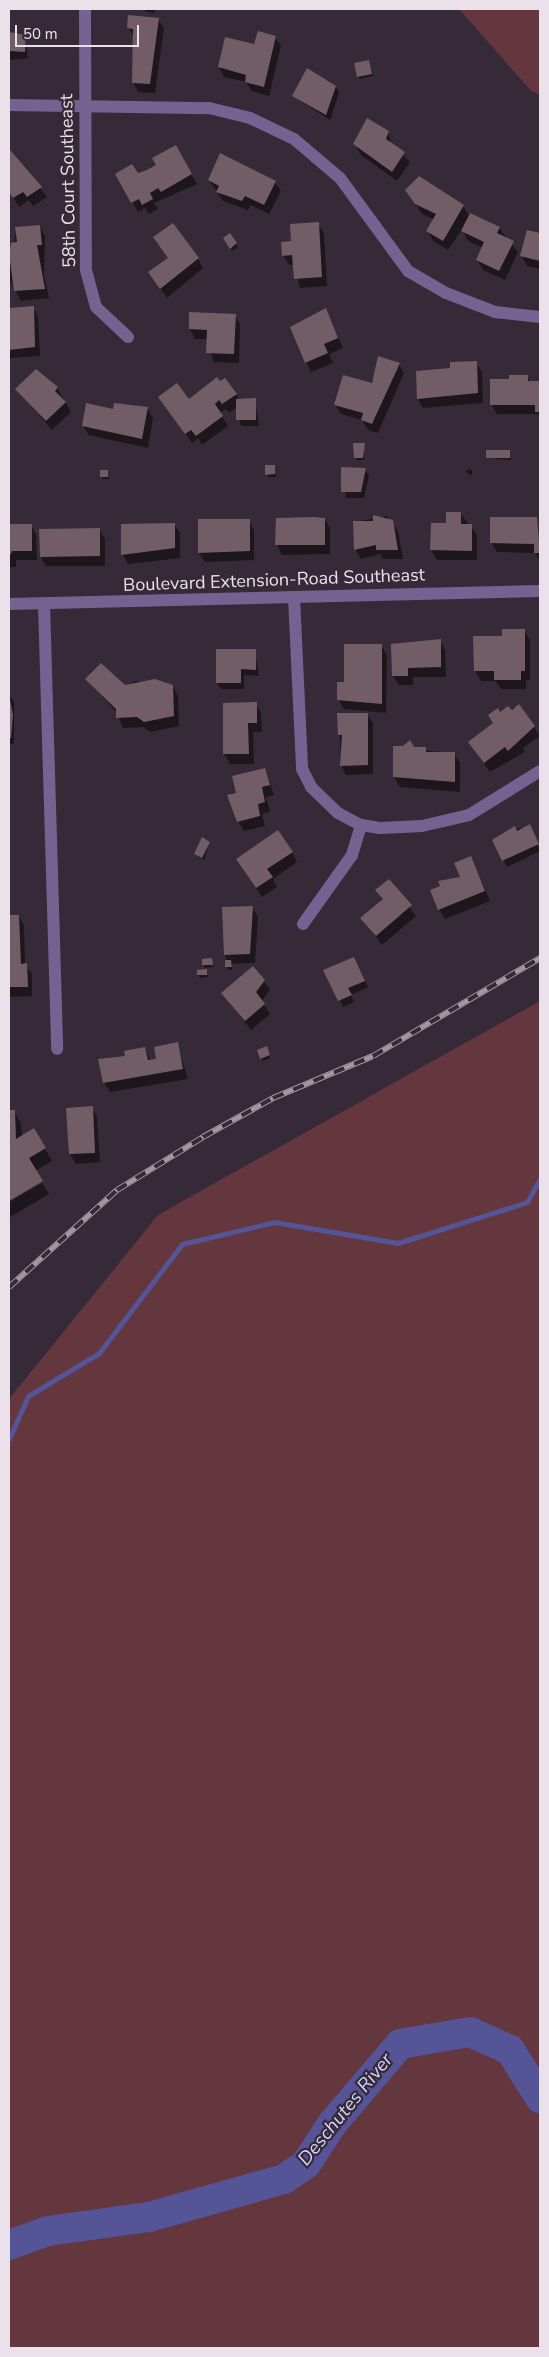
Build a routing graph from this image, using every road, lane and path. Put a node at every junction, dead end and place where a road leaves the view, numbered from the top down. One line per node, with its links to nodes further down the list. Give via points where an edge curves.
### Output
1 (85, 9): 2 (street, 58th Court Southeast)
2 (85, 104): 3 (street); 4 (street, via 209,108 250,118 294,139 340,178 408,270 446,293 495,312); 5 (street, 58th Court Southeast, via 89,289 96,307)
3 (9, 105)
4 (540, 317)
5 (128, 337)
6 (540, 591): 7 (street, Boulevard Extension-Road Southeast)
7 (294, 597): 9 (street, Boulevard Extension-Road Southeast); 11 (street, via 302,769 311,787 338,813)
8 (9, 604): 9 (street, Boulevard Extension-Road Southeast)
9 (44, 604): 13 (street)
10 (540, 771): 11 (street, via 470,815 422,826)
11 (361, 825): 12 (street, via 352,855)
12 (303, 924)
13 (57, 1049)

